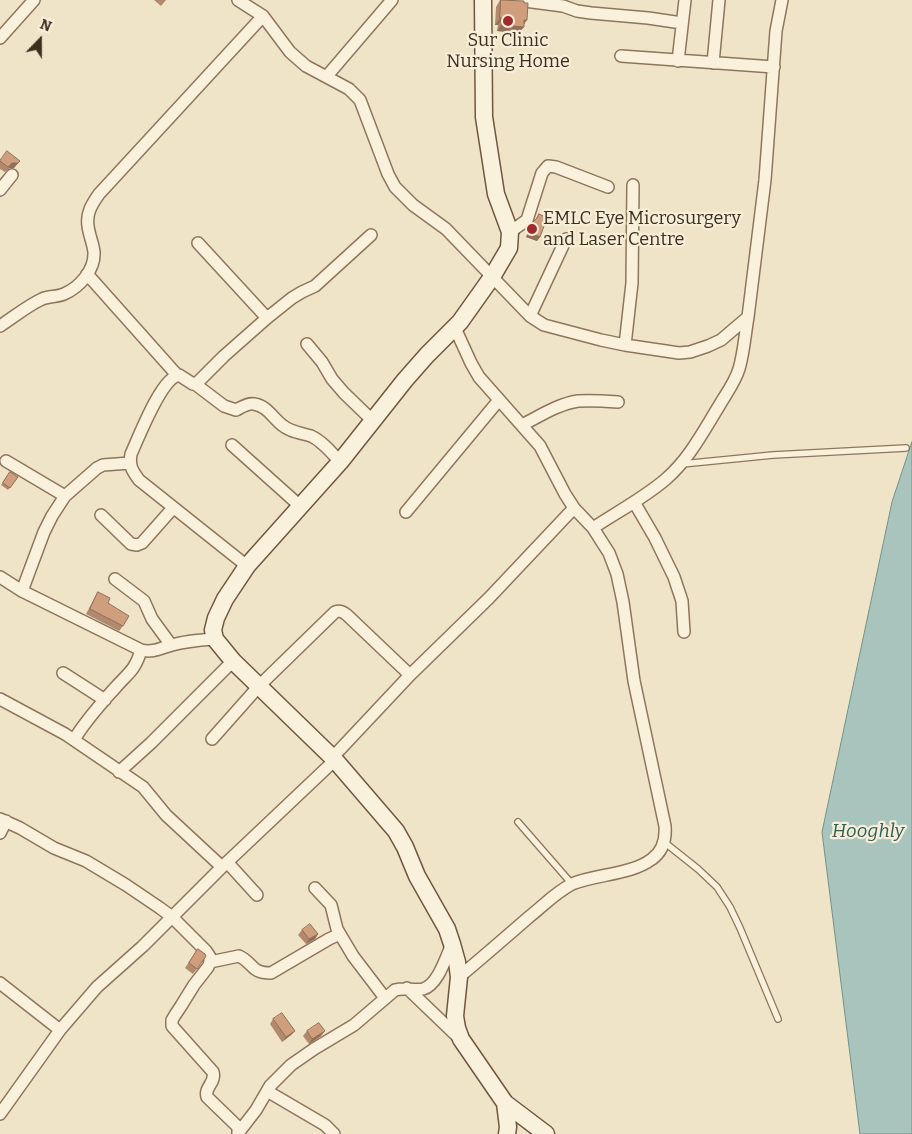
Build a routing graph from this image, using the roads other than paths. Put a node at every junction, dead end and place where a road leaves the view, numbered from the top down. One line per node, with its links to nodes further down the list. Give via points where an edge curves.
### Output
1 (34, 0): 11 (street)
2 (238, 0): 9 (street)
3 (392, 0): 16 (street)
4 (483, 0): 21 (main road, via 484,117 496,194)
5 (517, 0): 10 (street, via 577,11)
6 (685, 0): 10 (street)
7 (719, 0): 14 (street)
8 (782, 0): 15 (street)
9 (263, 16): 16 (street, via 290,52 306,66); 25 (street, via 99,194 88,214 94,254)
10 (682, 23): 13 (street)
11 (0, 38)
12 (621, 56): 13 (street)
13 (678, 61): 14 (street)
14 (713, 63): 15 (street)
15 (774, 67): 28 (street, via 765,180)
16 (327, 76): 26 (street, via 360,100 395,187 446,229)
17 (12, 175): 20 (street)
18 (633, 185): 33 (street, via 632,283)
19 (608, 187): 21 (street, via 548,166 542,173 527,220)
20 (0, 190)
21 (510, 232): 26 (main road, via 509,248)
22 (370, 235): 29 (street, via 315,286 292,298)
23 (566, 239): 27 (street)
24 (198, 243): 29 (street)
25 (88, 274): 30 (street, via 70,291 43,299); 34 (street)
26 (492, 277): 27 (street); 31 (main road)
27 (530, 316): 33 (street, via 544,325)
28 (748, 316): 33 (street, via 721,340 690,352); 45 (street, via 743,354 731,387)
29 (267, 318): 35 (street)
30 (0, 326)
31 (455, 328): 36 (street, via 479,377); 38 (main road, via 405,380)
32 (307, 344): 38 (street, via 332,379)
33 (625, 345)
34 (177, 375): 35 (street); 44 (street, via 160,392 131,454)
35 (195, 384): 43 (street, via 224,406 236,410 252,403 266,408 288,429 319,441)
36 (499, 400): 39 (street); 51 (street)
37 (618, 402): 39 (street, via 576,402 558,406)
38 (373, 422): 43 (main road)
39 (522, 425): 50 (street, via 540,446)
40 (232, 445): 48 (street)
41 (906, 448): 45 (lane)
42 (6, 461): 46 (street)
43 (340, 462): 48 (main road)
44 (130, 463): 46 (street, via 97,468); 49 (street, via 139,480)
45 (682, 464): 47 (street)
46 (65, 496): 57 (street, via 44,532)
47 (634, 502): 53 (street); 58 (street, via 674,577 682,601)
48 (300, 506): 54 (main road)
49 (173, 508): 52 (street, via 137,545); 54 (street)
50 (574, 508): 53 (street); 64 (street)
51 (406, 512)
52 (101, 515)
53 (593, 528): 75 (street, via 609,553 617,574 634,681 666,826)
54 (247, 566): 59 (main road, via 216,618)
55 (1, 579): 57 (street)
56 (115, 579): 60 (street, via 144,601 152,619)
57 (22, 591): 61 (street)
58 (684, 632)
59 (215, 639): 60 (street); 62 (main road)
60 (171, 645): 61 (street, via 152,651)
61 (141, 650): 67 (street, via 131,672)
62 (233, 661): 65 (main road); 71 (street)
63 (62, 673): 67 (street)
64 (410, 675): 65 (street, via 347,615 338,611); 70 (street)
65 (259, 686): 68 (street); 70 (main road)
66 (0, 699): 69 (street)
67 (105, 700): 69 (street)
68 (212, 739)
69 (74, 740): 71 (street)
70 (334, 759): 76 (street); 82 (main road, via 396,831)
71 (119, 772): 76 (street, via 143,788 166,815)
72 (3, 820): 74 (street); 80 (street, via 54,848 86,861)
73 (518, 822): 77 (lane)
74 (0, 833)
75 (664, 842): 77 (street, via 660,851 639,867); 88 (lane, via 717,887 730,907)
76 (225, 864): 79 (street); 80 (street)
77 (572, 884): 84 (street)
78 (315, 888): 81 (street, via 331,905)
79 (257, 895)
80 (172, 917): 83 (street, via 206,951); 89 (street, via 97,987)
81 (340, 934): 83 (street, via 271,972 258,971 239,956); 87 (street)
82 (452, 944): 84 (main road); 86 (street, via 431,984 423,989)
83 (210, 962): 94 (street, via 174,1015 172,1026 213,1072 207,1096 238,1127)
84 (459, 977): 90 (main road, via 455,1016)
85 (0, 983): 89 (street)
86 (407, 988): 87 (street, via 396,990); 90 (street)
87 (385, 998): 91 (street, via 354,1025 291,1065)
88 (778, 1019)
89 (60, 1030): 93 (street)
90 (461, 1040): 92 (main road)
91 (267, 1091): 94 (street); 95 (street, via 325,1125)
92 (505, 1103): 96 (main road); 97 (main road)
93 (0, 1114)
94 (239, 1133)
95 (334, 1134)
96 (508, 1134)
97 (546, 1134)

